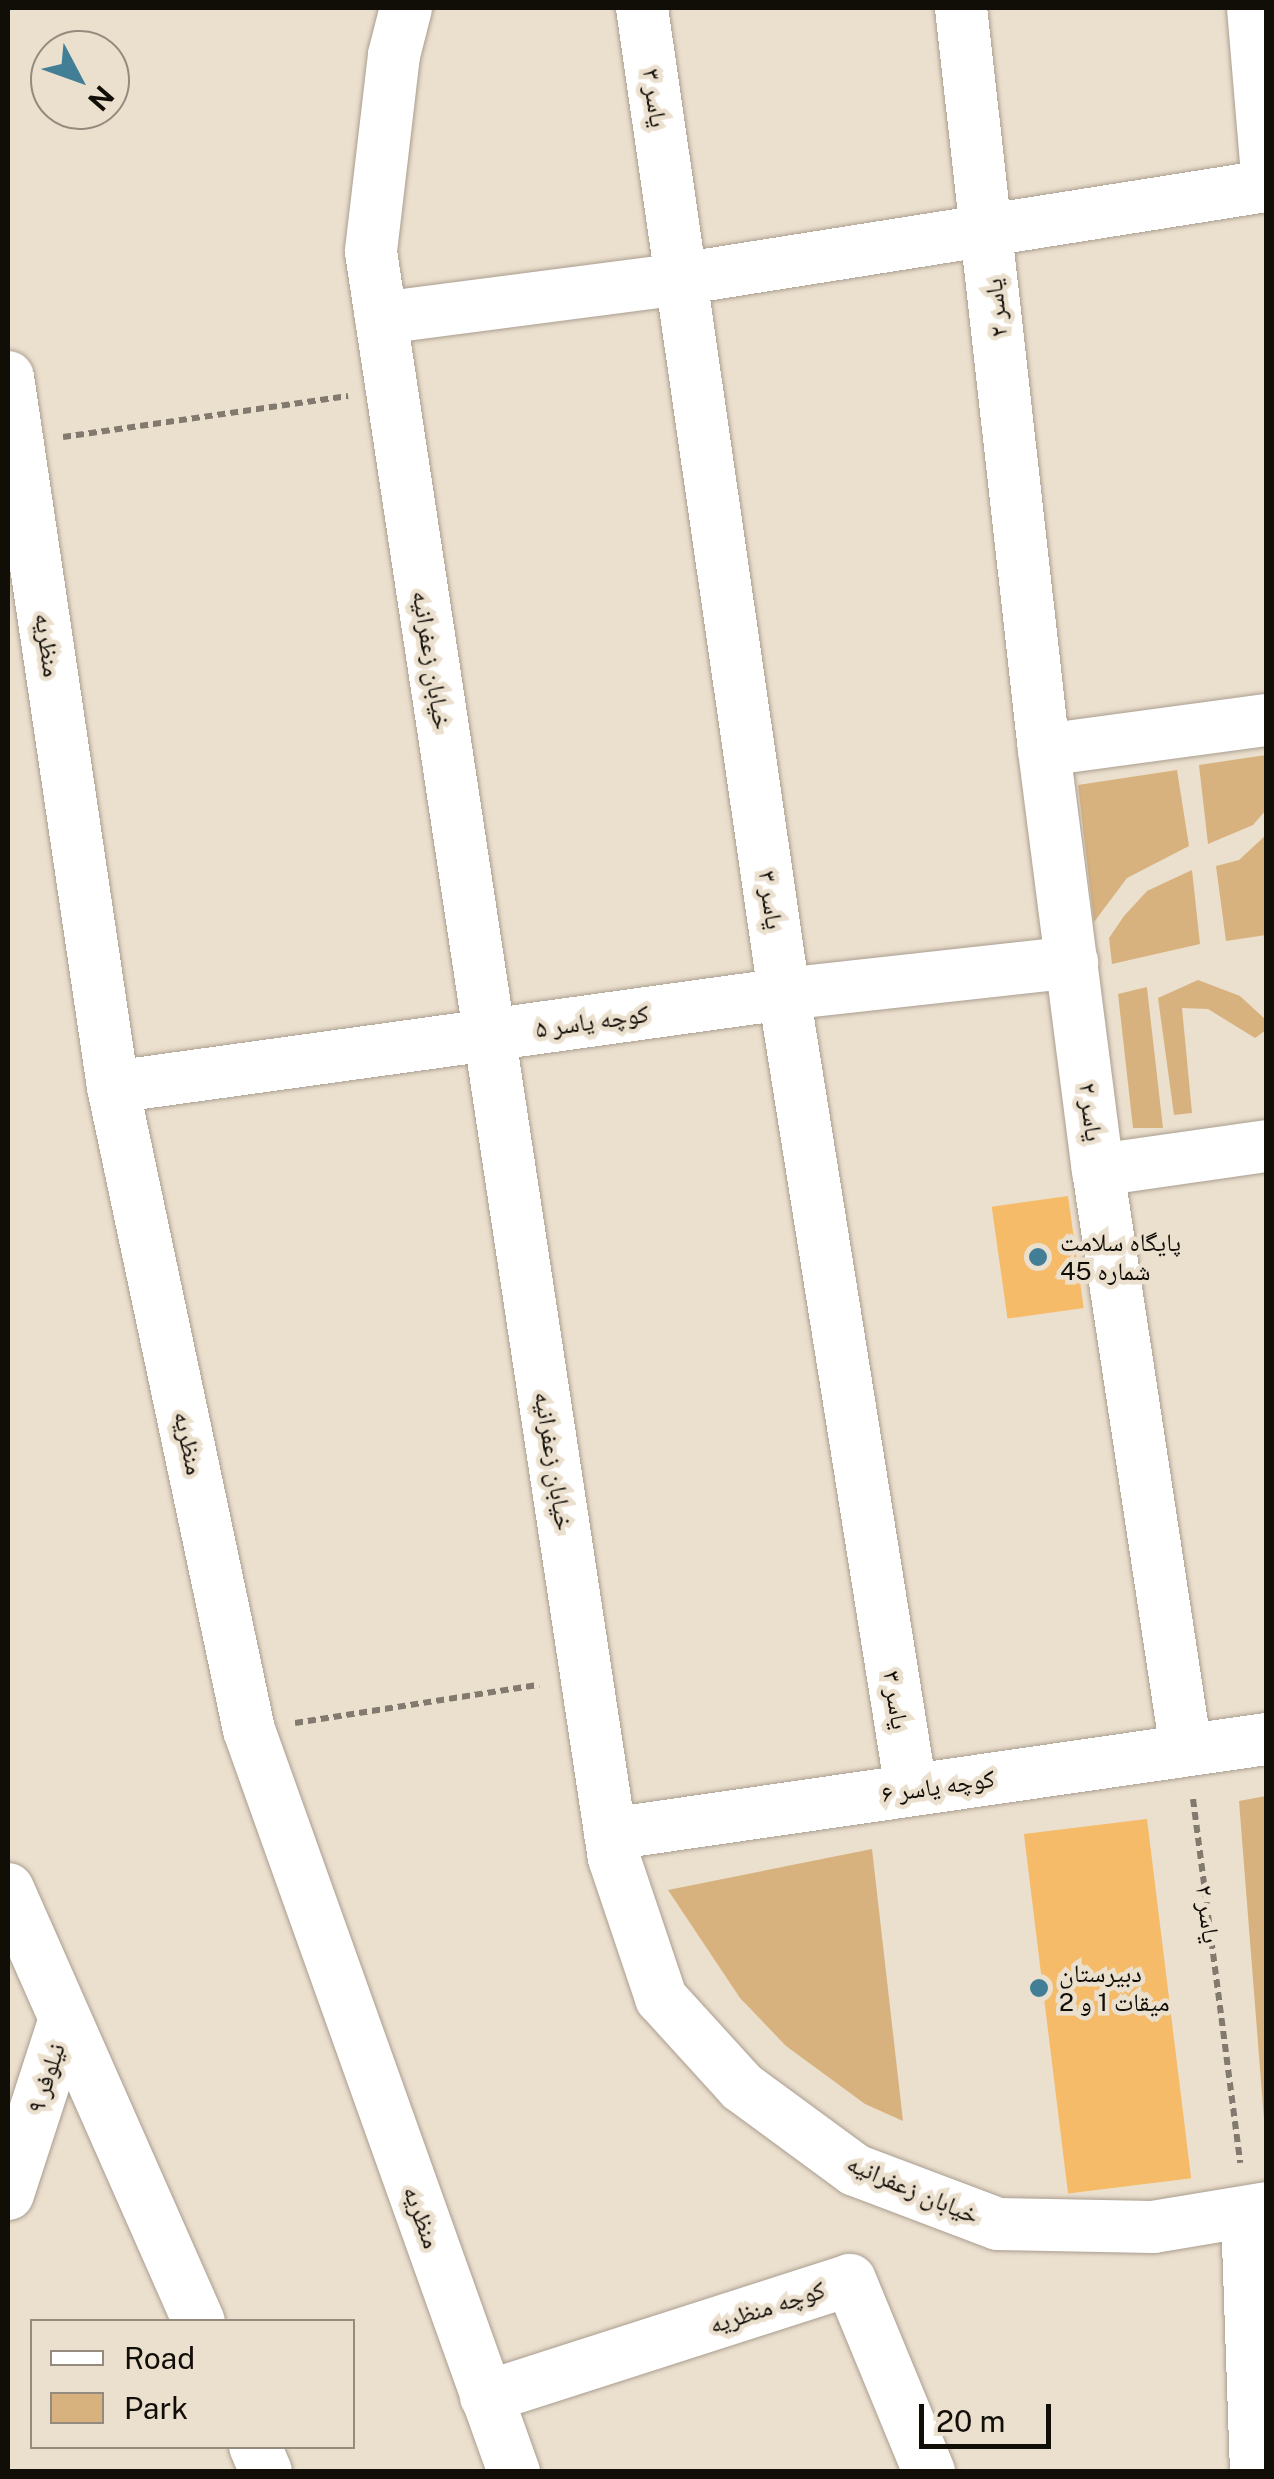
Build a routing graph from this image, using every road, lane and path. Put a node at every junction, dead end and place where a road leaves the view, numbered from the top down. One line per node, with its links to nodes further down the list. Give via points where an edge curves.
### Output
1 (406, 8): 9 (street, خیابان زعفرانیه, via 394,55 371,252)
2 (642, 8): 8 (street, یاسر ۳)
3 (961, 8): 7 (street, یاسر ۲)
4 (1253, 8): 5 (street)
5 (1266, 164)
6 (1266, 186): 7 (street)
7 (988, 228): 8 (street); 14 (street, یاسر ۲)
8 (680, 279): 9 (street); 16 (street, یاسر ۳)
9 (380, 318): 11 (street, خیابان زعفرانیه)
10 (8, 377): 12 (street, منظریه)
11 (391, 389): 12 (path); 17 (street, خیابان زعفرانیه)
12 (18, 444): 18 (street, منظریه)
13 (1266, 720): 14 (street)
14 (1044, 750): 15 (street, یاسر ۲)
15 (1072, 962): 16 (street, کوچه یاسر ۵); 20 (street, یاسر ۲)
16 (784, 994): 17 (street, کوچه یاسر ۵); 25 (street, یاسر ۳)
17 (489, 1035): 18 (street, کوچه یاسر ۵); 21 (street, خیابان زعفرانیه)
18 (114, 1087): 22 (street, منظریه)
19 (1266, 1146): 20 (street)
20 (1098, 1170): 24 (street, یاسر ۲)
21 (586, 1678): 22 (path); 26 (street, خیابان زعفرانیه)
22 (249, 1730): 32 (street, منظریه)
23 (1266, 1738): 24 (street, کوچه یاسر ۶)
24 (1186, 1750): 25 (street, کوچه یاسر ۶); 30 (path, یاسر ۲)
25 (911, 1790): 26 (street, کوچه یاسر ۶)
26 (610, 1834): 30 (street, خیابان زعفرانیه, via 633,1926 661,1998 742,2087 855,2170 998,2224 1153,2227)
27 (8, 1889): 28 (street)
28 (65, 2019): 29 (street, نیلوفر ۹); 31 (street)
29 (8, 2194)
30 (1257, 2211): 35 (street)
31 (198, 2319)
32 (486, 2397): 33 (street, منظریه); 34 (street, کوچه منظریه, via 850,2280)
33 (514, 2472)
34 (930, 2472)
35 (1256, 2472)

